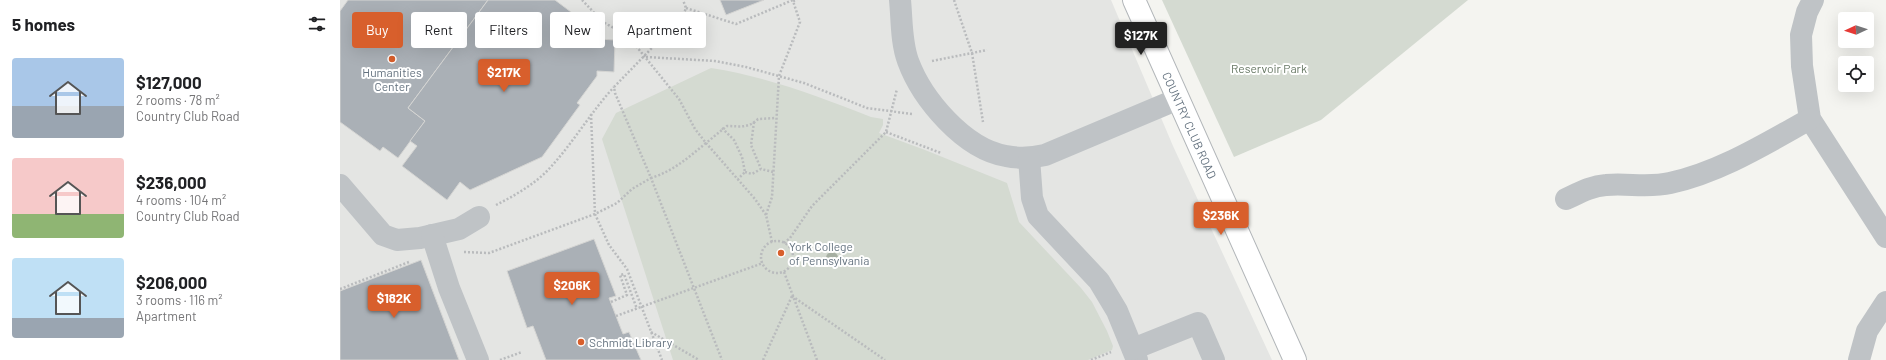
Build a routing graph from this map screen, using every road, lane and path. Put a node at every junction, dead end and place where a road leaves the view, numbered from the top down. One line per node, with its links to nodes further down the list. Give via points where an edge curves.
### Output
1 (582, 0): 11 (path, via 603,22 628,36)
2 (683, 0): 8 (path)
3 (794, 0): 8 (path, via 736,24); 13 (path, via 800,22)
4 (900, 0): 28 (street, via 904,46 908,60 925,92 944,116 965,136 984,148 1005,156)
5 (954, 0): 10 (path)
6 (1134, 0): 16 (main road, COUNTRY CLUB ROAD)
7 (1813, 0): 21 (street, via 1801,35 1802,66)
8 (686, 8): 11 (path, via 683,16)
9 (987, 50): 10 (path)
10 (972, 53): 12 (path); 23 (path, via 982,113 983,123)
11 (645, 57): 13 (path, via 715,61 746,66); 15 (path); 26 (path, via 680,99 695,129)
12 (930, 61)
13 (779, 76): 17 (path, via 804,83 866,108); 20 (path)
14 (897, 84): 17 (path)
15 (614, 87): 18 (path); 32 (path)
16 (1178, 99): 28 (street, via 1046,155); 66 (main road, COUNTRY CLUB ROAD)
17 (891, 113): 19 (path); 25 (path)
18 (591, 114): 36 (path); 38 (path, via 546,172)
19 (913, 114)
20 (776, 118): 22 (path, via 758,119); 31 (path)
21 (1810, 119): 35 (street, via 1698,176 1667,184 1605,185 1589,188); 39 (street)
22 (754, 122): 24 (path, via 741,128); 29 (path, via 751,145)
23 (980, 125)
24 (722, 128): 26 (path); 30 (path, via 734,140 742,157)
25 (886, 132): 27 (path); 41 (path, via 812,206)
26 (706, 143): 32 (path, via 666,173); 33 (path)
27 (941, 153)
28 (1029, 158): 55 (street, via 1032,198 1038,216 1099,281 1117,311)
29 (761, 169): 30 (path, via 752,174); 31 (path)
30 (744, 172): 33 (path)
31 (773, 172): 37 (path, via 772,197)
32 (651, 178): 36 (path, via 632,189 617,203); 45 (path)
33 (738, 179): 37 (path)
34 (340, 185): 42 (street, via 383,235 397,240)
35 (1566, 199)
36 (595, 214): 42 (path, via 489,253 452,252); 50 (path, via 609,245 628,269)
37 (766, 215): 40 (path)
38 (478, 217): 42 (street)
39 (1886, 237)
40 (772, 242): 41 (path); 43 (path, via 762,253)
41 (784, 243): 44 (path, via 793,255 791,265)
42 (435, 245): 46 (path, via 421,257); 56 (street)
43 (763, 262): 44 (path, via 769,270); 45 (path)
44 (784, 272): 47 (path)
45 (694, 288): 50 (path); 60 (path)
46 (340, 289)
47 (792, 296): 61 (path); 62 (path); 63 (path)
48 (610, 302): 51 (path, via 628,295 620,275 624,274)
49 (1886, 302): 67 (street, via 1867,331)
50 (642, 307): 51 (path); 53 (path)
51 (637, 309): 52 (path)
52 (616, 316)
53 (651, 332): 58 (path); 59 (path)
54 (522, 352): 57 (path)
55 (1128, 353): 64 (path); 65 (street, via 1198,323)
56 (478, 360)
57 (499, 360)
58 (662, 360)
59 (699, 360)
60 (722, 360)
61 (763, 360)
62 (817, 360)
63 (885, 360)
64 (1091, 360)
65 (1214, 360)
66 (1295, 360)
67 (1859, 360)

